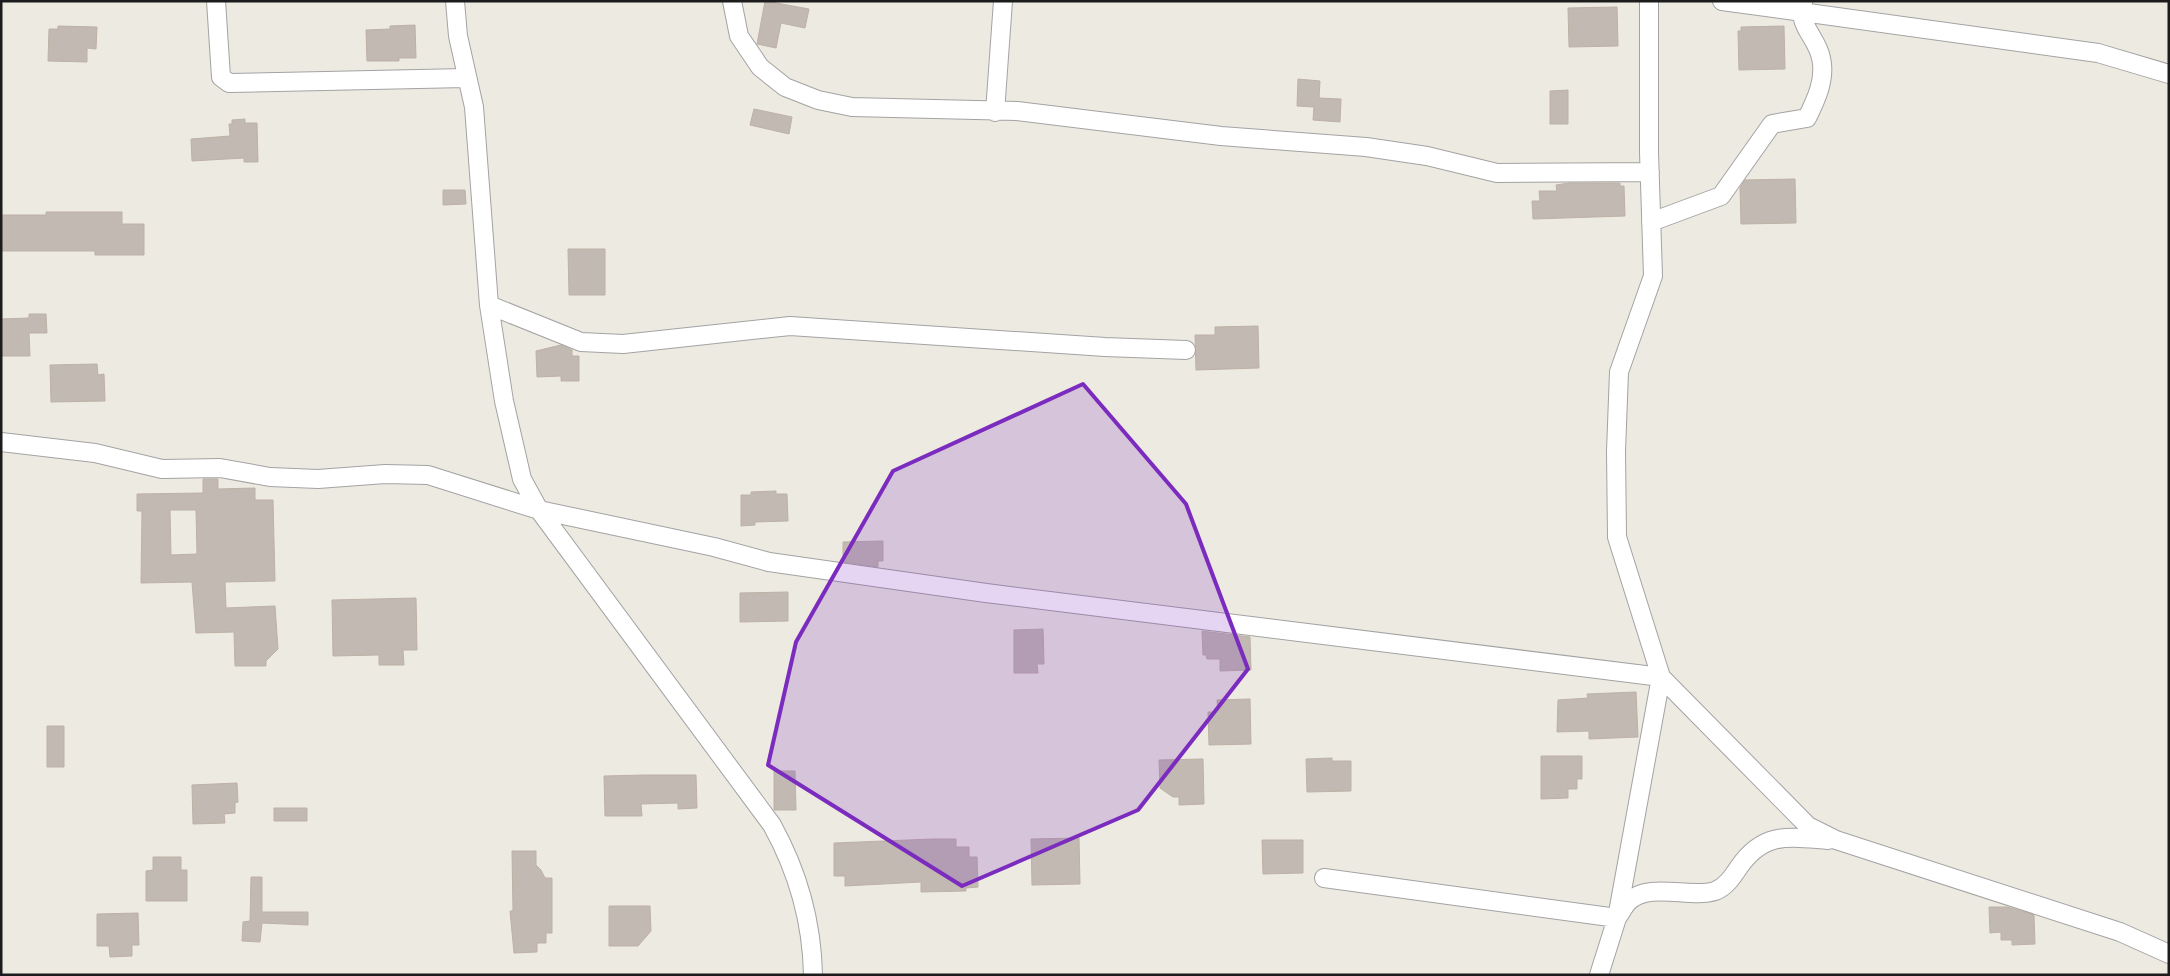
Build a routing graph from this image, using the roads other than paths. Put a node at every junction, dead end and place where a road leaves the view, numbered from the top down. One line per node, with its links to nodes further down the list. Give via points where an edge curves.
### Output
1 (216, 1): 9 (street, via 221,77 229,82)
2 (454, 1): 9 (street)
3 (732, 1): 10 (street, via 739,36 760,67 785,87 818,100 852,107)
4 (1003, 1): 10 (street)
5 (1648, 1): 11 (street)
6 (1722, 1): 7 (street)
7 (1802, 7): 8 (street, via 2098,53); 12 (street, via 1803,25 1821,58 1822,78 1807,118 1772,124 1721,196)
8 (2169, 74)
9 (466, 78): 13 (street, via 474,107)
10 (995, 112): 11 (street, via 1038,113 1221,136 1366,146 1427,156 1497,173)
11 (1650, 172): 12 (street)
12 (1651, 222): 17 (street, via 1652,276 1619,372 1616,390 1617,537)
13 (489, 305): 14 (street, via 581,342 623,344 790,326); 16 (street, via 512,443 522,479)
14 (1186, 350)
15 (1, 442): 16 (street, via 95,453 162,468 220,468 270,477 318,479 385,474 428,475)
16 (539, 510): 17 (street, via 714,547 768,562 986,593); 22 (street, via 772,825 792,865 806,908)
17 (1661, 678): 18 (street, via 1808,826); 20 (street)
18 (1836, 840): 20 (street, via 1780,837 1762,844 1744,860 1729,881 1715,891 1689,894 1662,891 1641,895 1629,901); 21 (street, via 2120,932)
19 (1324, 878): 20 (street)
20 (1617, 918): 23 (street)
21 (2169, 954)
22 (813, 975)
23 (1599, 975)

